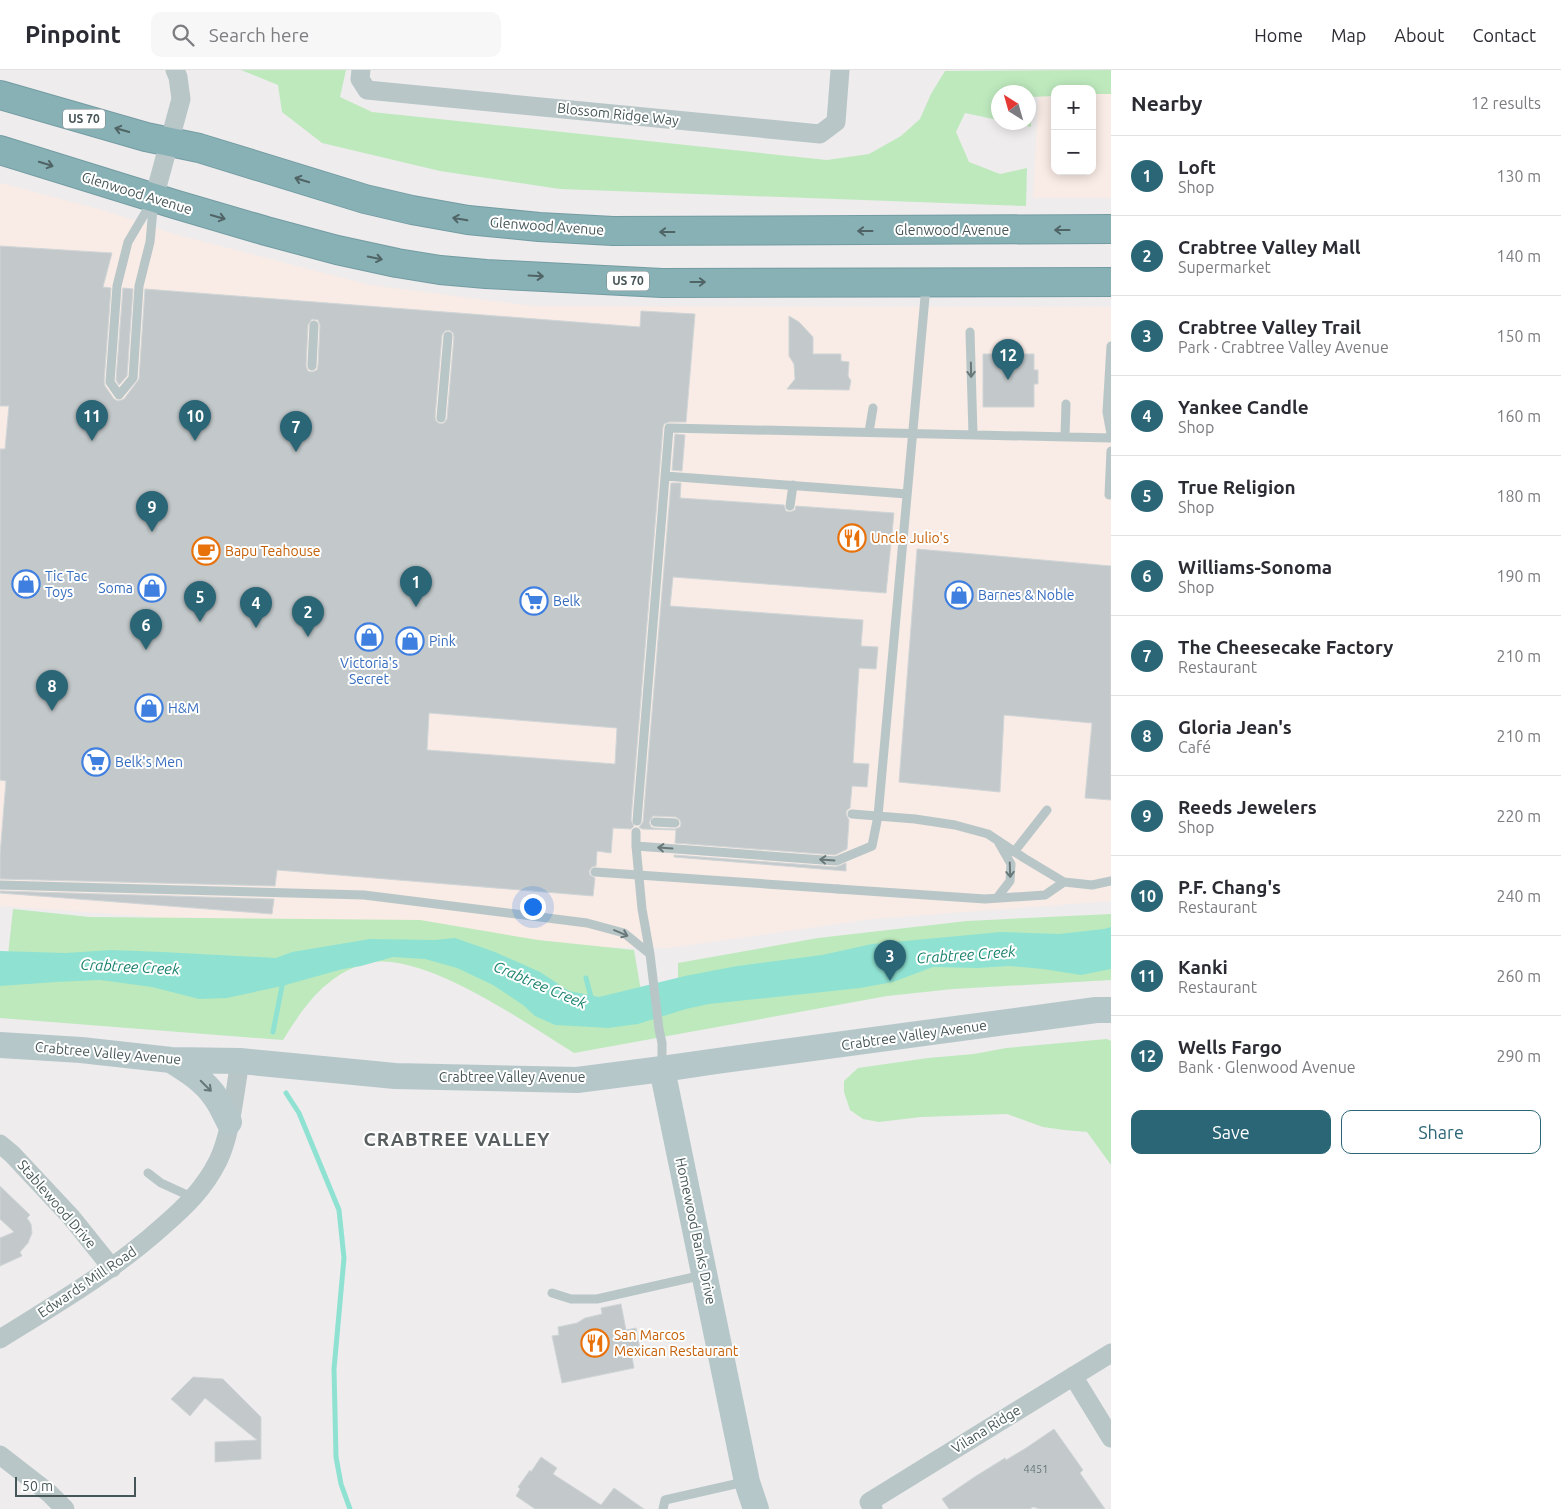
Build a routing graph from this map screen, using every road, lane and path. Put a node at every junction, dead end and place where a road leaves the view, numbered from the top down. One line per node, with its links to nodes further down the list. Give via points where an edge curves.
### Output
1 (176, 70): 5 (street, via 181,99)
2 (362, 70): 3 (street, Blossom Ridge Way, via 360,79 367,90 820,134 836,122)
3 (840, 70)
4 (0, 95): 5 (highway, Glenwood Avenue / US 70, one-way to 4)
5 (169, 141): 7 (street); 8 (highway, Glenwood Avenue / US 70, one-way to 5, via 633,232 539,227 468,220 364,199)
6 (0, 150): 7 (highway, Glenwood Avenue / US 70, one-way to 7)
7 (154, 198): 7 (lane, via 128,242 117,286 110,382 119,395 133,378 139,286 150,242); 9 (highway, Glenwood Avenue / US 70, one-way to 9, via 338,250 440,270 662,282)
8 (1111, 229)
9 (927, 282): 10 (highway, Glenwood Avenue / US 70); 20 (lane)
10 (1111, 282)
11 (314, 325): 15 (lane)
12 (970, 332): 21 (lane, one-way to 21)
13 (448, 336): 18 (lane)
14 (1111, 346): 23 (lane, via 1107,412)
15 (312, 366)
16 (1066, 404): 22 (lane)
17 (873, 408): 19 (lane)
18 (441, 418)
19 (869, 432): 20 (lane); 25 (lane, via 670,428)
20 (913, 433): 21 (lane); 27 (lane)
21 (973, 434): 22 (lane)
22 (1065, 436): 23 (lane)
23 (1111, 436)
24 (1111, 450): 28 (lane)
25 (666, 476): 26 (lane); 33 (lane)
26 (793, 485): 27 (lane); 29 (lane)
27 (907, 494): 32 (lane)
28 (1109, 495)
29 (790, 506)
30 (1048, 810): 39 (lane)
31 (852, 814): 32 (lane)
32 (878, 816): 37 (lane, via 955,825 988,834); 38 (lane, one-way to 38, via 872,846 836,861)
33 (636, 821)
34 (655, 822): 35 (lane)
35 (675, 823)
36 (636, 832): 38 (lane)
37 (998, 841): 39 (lane); 44 (lane, one-way to 44, via 1011,864 1010,881)
38 (636, 846): 45 (lane)
39 (1014, 852): 42 (lane)
40 (595, 872): 44 (lane, bridge)
41 (1111, 881): 42 (lane, via 1092,885)
42 (1064, 882): 44 (lane, via 1045,895)
43 (0, 885): 45 (lane, one-way to 45, via 364,895 587,923 624,933)
44 (997, 898)
45 (650, 954): 50 (lane, via 662,1044)
46 (1111, 1010): 50 (street, Crabtree Valley Avenue)
47 (0, 1045): 48 (street, Crabtree Valley Avenue)
48 (171, 1060): 49 (street, Crabtree Valley Avenue); 51 (street, one-way to 51, via 210,1090)
49 (240, 1061): 50 (street, Crabtree Valley Avenue, via 395,1076 577,1080); 51 (street, Edwards Mill Road)
50 (662, 1070): 56 (street, Homewood Banks Drive)
51 (229, 1122): 54 (street, Edwards Mill Road, via 219,1160)
52 (0, 1144): 55 (street, Stablewood Drive, via 71,1217)
53 (148, 1173): 54 (lane, via 161,1183)
54 (194, 1198): 55 (street, Edwards Mill Road)
55 (112, 1268): 58 (street, Edwards Mill Road)
56 (705, 1274): 57 (lane, via 597,1299 572,1299); 63 (street, Homewood Banks Drive)
57 (552, 1293)
58 (0, 1339)
59 (1111, 1353): 60 (street, Vilana Ridge)
60 (1073, 1376): 61 (street); 67 (street, Vilana Ridge, via 869,1502)
61 (1111, 1438)
62 (0, 1455): 64 (street)
63 (747, 1482): 65 (lane, via 665,1500); 66 (street, Homewood Banks Drive)
64 (65, 1509)
65 (663, 1509)
66 (756, 1509)
67 (873, 1509)

